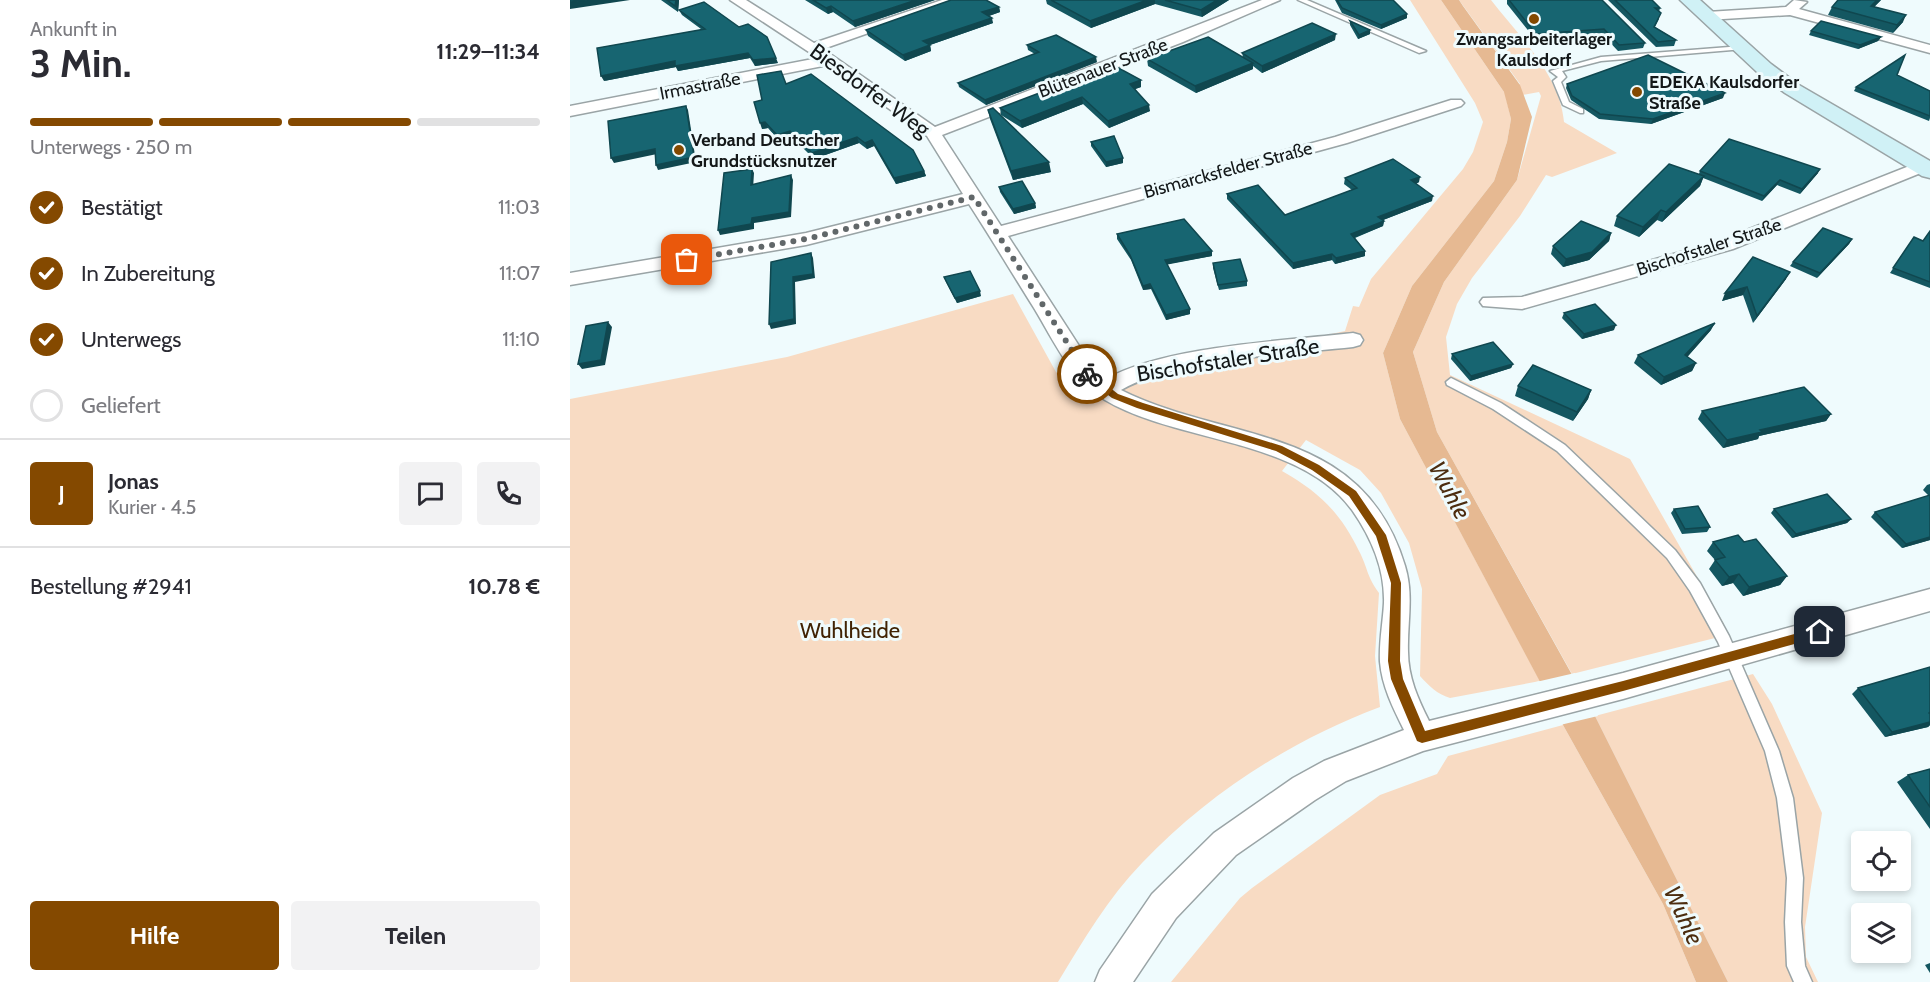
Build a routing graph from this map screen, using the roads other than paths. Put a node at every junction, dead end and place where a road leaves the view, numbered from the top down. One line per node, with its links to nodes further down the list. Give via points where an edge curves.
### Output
1 (737, 0): 10 (street, Biesdorfer Weg)
2 (955, 0): 10 (street)
3 (1273, 0): 19 (street, Blütenauer Straße)
4 (1301, 0): 13 (lane)
5 (1689, 0): 8 (main road)
6 (1802, 0): 7 (street)
7 (1790, 11): 8 (street); 12 (street)
8 (1707, 16): 11 (main road)
9 (1648, 46): 14 (lane)
10 (813, 48): 15 (street, Biesdorfer Weg)
11 (1742, 48): 14 (lane); 20 (main road, via 1792,89)
12 (1930, 49)
13 (1422, 51)
14 (1656, 54): 18 (lane, via 1601,59 1556,71 1562,77 1557,81 1566,103)
15 (830, 60): 17 (street, Irmastraße); 19 (street, Biesdorfer Weg)
16 (1456, 102): 22 (street, Bismarcksfelder Straße, via 1341,140)
17 (570, 111)
18 (1580, 111)
19 (933, 133): 21 (street, Biesdorfer Weg)
20 (1926, 169): 24 (street, Bischofstaler Straße, via 1726,245 1522,303)
21 (974, 197): 22 (street, Biesdorfer Weg); 23 (street, via 806,239)
22 (998, 232): 27 (street, Biesdorfer Weg, via 1076,360 1086,374)
23 (570, 279)
24 (1490, 302)
25 (1353, 340): 27 (street, Bischofstaler Straße, via 1182,363 1131,374)
26 (1451, 382): 29 (lane, via 1539,431 1593,476 1671,554 1695,587)
27 (1106, 389): 30 (street, Biesdorfer Weg, via 1140,406 1279,448 1316,467 1353,494 1381,535 1396,583 1397,679)
28 (1930, 600): 29 (street)
29 (1730, 656): 30 (street); 32 (lane, via 1772,750 1785,798 1794,878 1796,966)
30 (1422, 737): 31 (street, via 1335,771 1225,844 1164,906)
31 (1112, 982)
32 (1803, 982)

